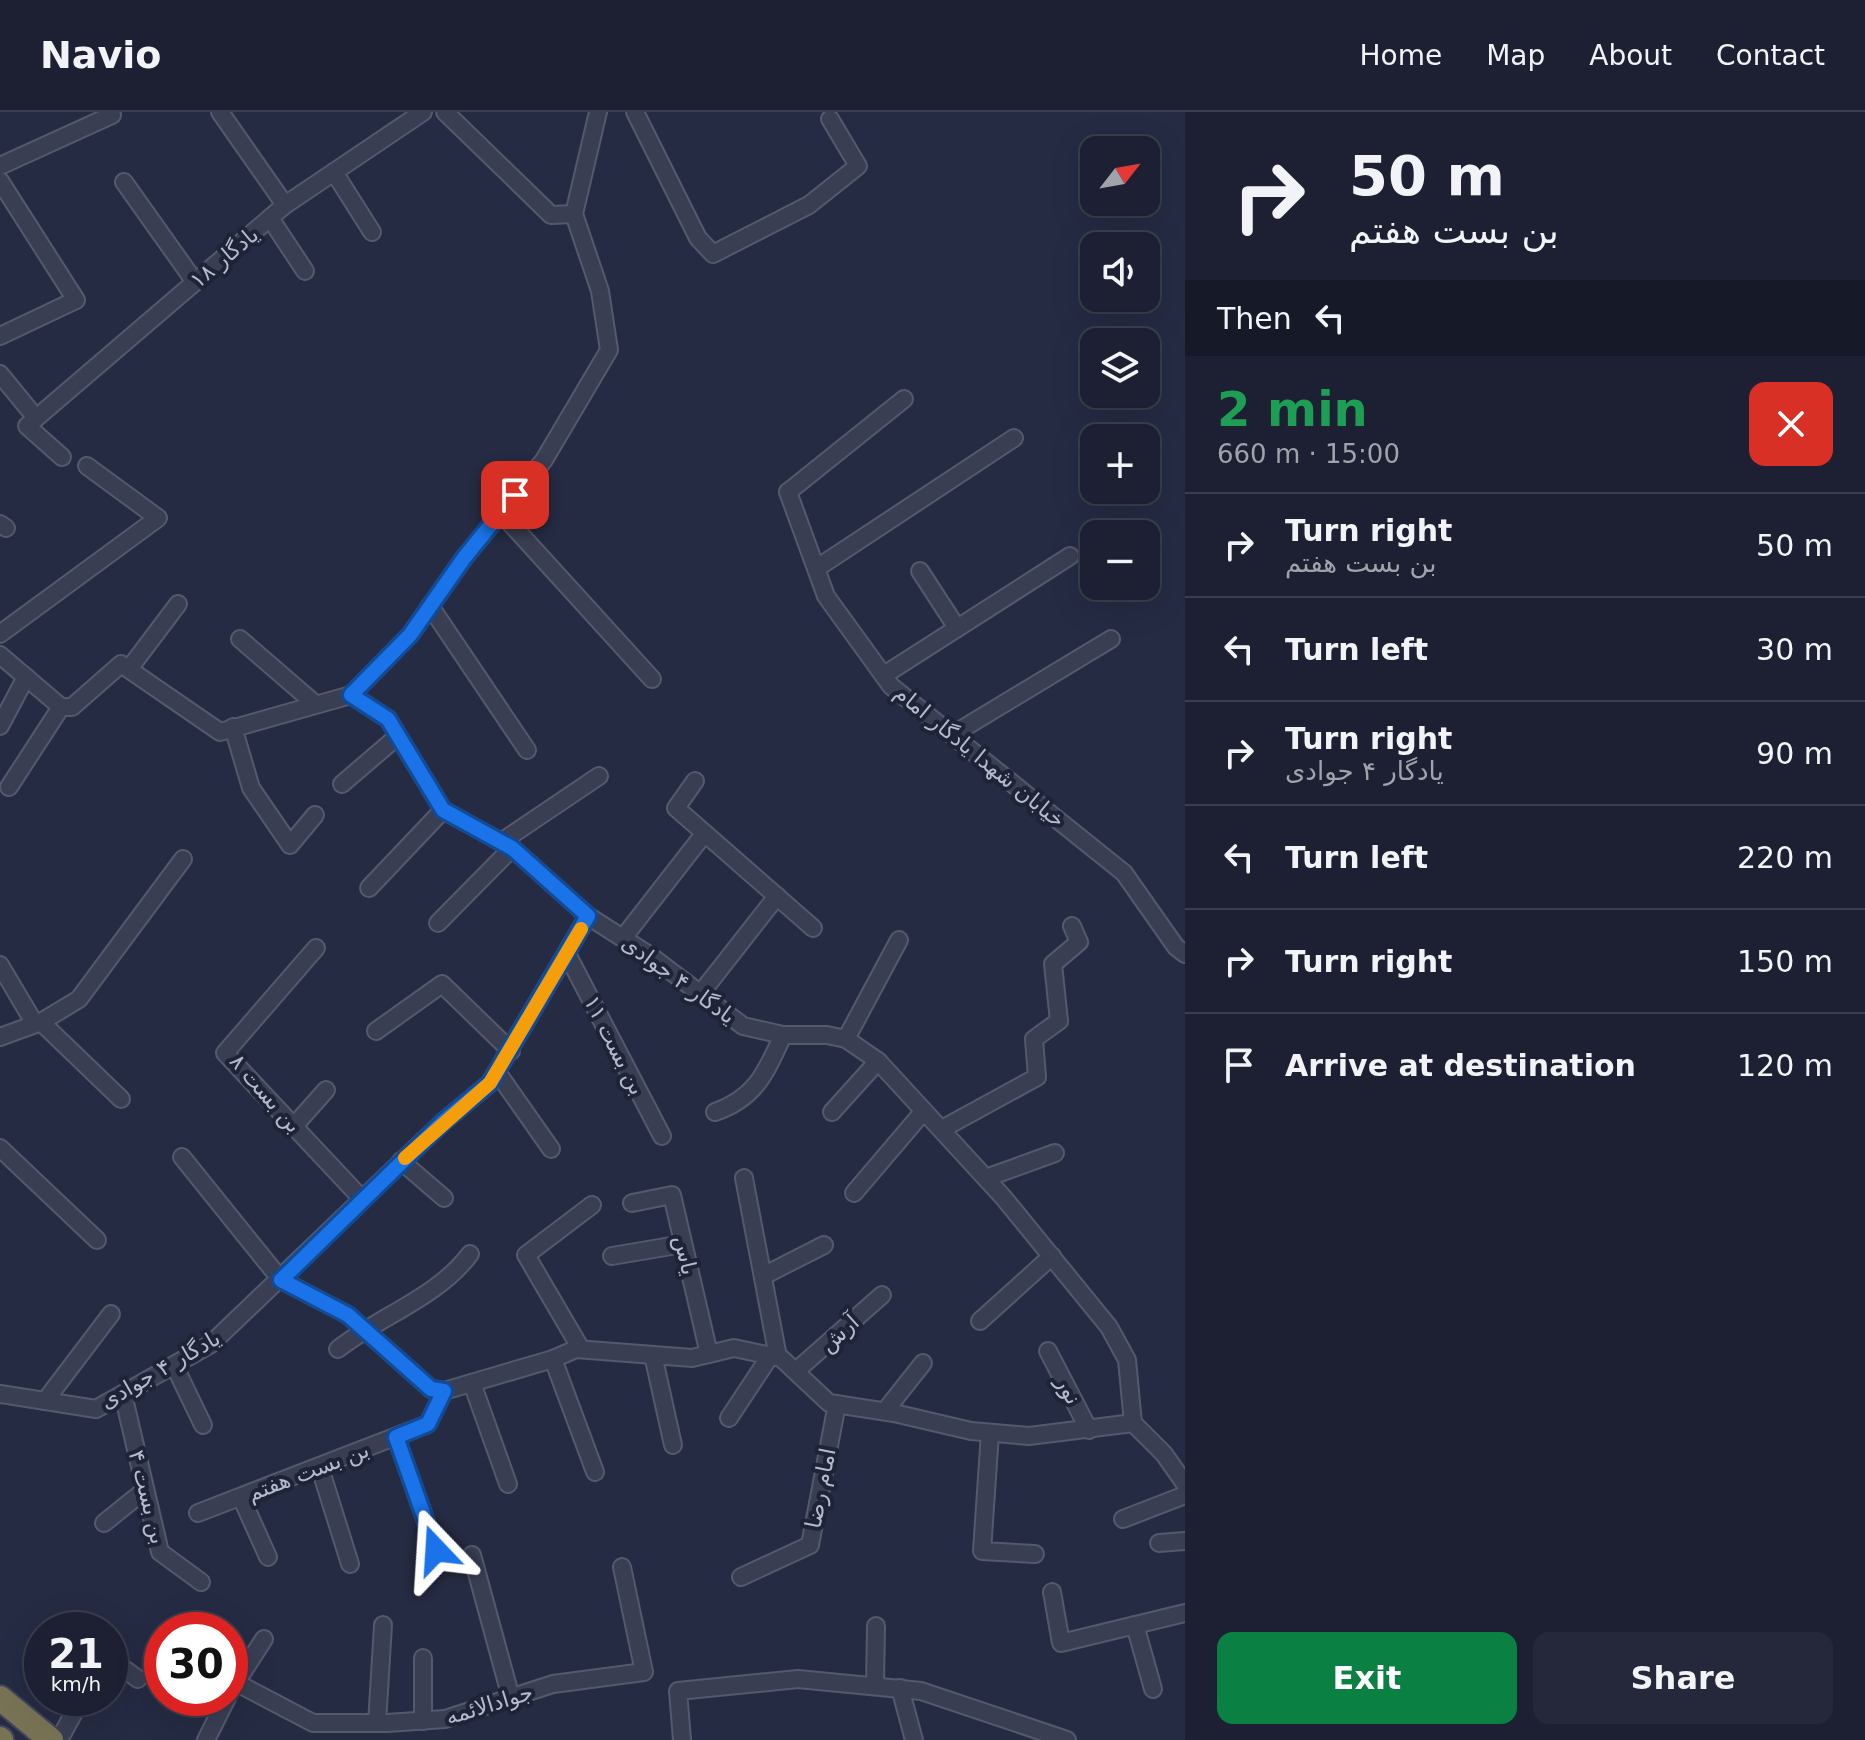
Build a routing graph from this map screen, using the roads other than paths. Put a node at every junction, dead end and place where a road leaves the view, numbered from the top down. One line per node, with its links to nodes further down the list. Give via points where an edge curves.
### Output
1 (220, 112): 12 (street)
2 (423, 112): 9 (street, یادگار ۱۸)
3 (445, 112): 13 (street, via 551,215)
4 (598, 112): 13 (street)
5 (635, 112): 7 (street, via 698,238 713,254 809,205 858,166)
6 (112, 115): 8 (street)
7 (830, 119)
8 (0, 166)
9 (334, 172): 12 (street, یادگار ۱۸); 15 (street)
10 (0, 181): 18 (street, via 76,300)
11 (124, 182): 17 (street)
12 (285, 205): 14 (street, یادگار ۱۸)
13 (574, 214): 25 (street, via 600,291 609,350 544,460)
14 (270, 218): 16 (street); 17 (street, یادگار ۱۸)
15 (372, 232)
16 (305, 271)
17 (195, 282): 21 (street, یادگار ۱۸)
18 (0, 336)
19 (0, 374): 21 (street)
20 (900, 400): 27 (street, خیابان شهدا یادگار امام, via 788,492)
21 (36, 418): 23 (street, via 27,426)
22 (1014, 438): 27 (street)
23 (62, 457)
24 (87, 466): 32 (street, via 158,518)
25 (501, 513): 30 (street); 39 (street)
26 (1070, 556): 31 (street)
27 (817, 568): 37 (street, خیابان شهدا یادگار امام, via 826,596)
28 (920, 571): 31 (street)
29 (178, 604): 36 (street)
30 (430, 606): 40 (street, via 410,635); 47 (street)
31 (957, 628): 37 (street)
32 (0, 634)
33 (240, 639): 41 (street)
34 (1111, 639): 45 (street)
35 (0, 655): 38 (street)
36 (129, 669): 42 (street, via 121,664 72,707); 44 (street, via 220,732)
37 (884, 675): 45 (street, خیابان شهدا یادگار امام)
38 (26, 677): 42 (street); 43 (street)
39 (652, 679)
40 (351, 695): 41 (street); 46 (street, via 388,719)
41 (314, 703): 44 (street)
42 (61, 707): 51 (street)
43 (0, 726)
44 (233, 727): 53 (street, via 251,788 290,845)
45 (952, 735): 67 (street, خیابان شهدا یادگار امام, via 1124,873)
46 (398, 736): 50 (street); 52 (street)
47 (527, 750)
48 (599, 776): 55 (street)
49 (695, 781): 54 (street, via 676,808)
50 (342, 784)
51 (9, 787)
52 (443, 810): 55 (street); 57 (street)
53 (315, 815)
54 (704, 834): 58 (street); 63 (street)
55 (506, 845): 59 (street); 60 (street)
56 (183, 859): 70 (street, via 79,999)
57 (369, 888)
58 (777, 896): 62 (street); 69 (street)
59 (588, 916): 63 (street, یادگار ۴ جوادی); 66 (street, یادگار ۴ جوادی)
60 (438, 923)
61 (1072, 926): 84 (street, via 1079,942 1053,964 1059,1021 1034,1039 1037,1077)
62 (813, 928)
63 (623, 938): 69 (street, یادگار ۴ جوادی)
64 (899, 940): 74 (street)
65 (316, 948): 83 (street, بن بست ۸, via 225,1053)
66 (567, 954): 75 (street, یادگار ۴ جوادی); 85 (street, بن بست ۱۱)
67 (1185, 954)
68 (0, 965): 70 (street)
69 (701, 993): 72 (street, یادگار ۴ جوادی, via 743,1026)
70 (38, 1023): 73 (street); 79 (street)
71 (376, 1031): 75 (street, via 442,984)
72 (783, 1035): 74 (street, یادگار ۴ جوادی); 80 (street, via 756,1085 739,1104)
73 (0, 1037)
74 (846, 1039): 76 (street, یادگار ۴ جوادی)
75 (511, 1051): 77 (street, یادگار ۴ جوادی)
76 (878, 1061): 81 (street); 82 (street, یادگار ۴ جوادی)
77 (497, 1072): 87 (street); 90 (street, یادگار ۴ جوادی)
78 (326, 1090): 83 (street)
79 (121, 1099)
80 (715, 1112)
81 (832, 1112)
82 (923, 1112): 84 (street, یادگار ۴ جوادی); 93 (street)
83 (294, 1126): 95 (street, بن بست ۸)
84 (942, 1129): 92 (street, یادگار ۴ جوادی)
85 (662, 1136)
86 (0, 1148): 98 (street)
87 (551, 1149)
88 (1055, 1153): 92 (street)
89 (182, 1157): 105 (street)
90 (401, 1161): 94 (street); 95 (street, یادگار ۴ جوادی)
91 (744, 1178): 104 (street)
92 (986, 1178): 103 (street, یادگار ۴ جوادی)
93 (854, 1193)
94 (444, 1198)
95 (362, 1199): 105 (street, یادگار ۴ جوادی)
96 (632, 1203): 99 (street, یاس, via 672,1195)
97 (592, 1205): 111 (street, via 526,1255)
98 (97, 1240)
99 (683, 1244): 102 (street); 113 (street, یاس)
100 (824, 1245): 104 (street)
101 (470, 1254): 109 (street, via 454,1275)
102 (612, 1256)
103 (1052, 1256): 108 (street); 128 (street, یادگار ۴ جوادی, via 1109,1327 1127,1360)
104 (763, 1276): 115 (street)
105 (281, 1280): 109 (street); 118 (street, یادگار ۴ جوادی, via 211,1344)
106 (882, 1295): 119 (street, آرش)
107 (111, 1314): 124 (street)
108 (980, 1321)
109 (364, 1329): 110 (street); 121 (street, via 431,1389)
110 (338, 1349)
111 (581, 1349): 114 (street); 116 (street)
112 (1048, 1351): 130 (street, نور)
113 (709, 1354): 114 (street); 115 (street, via 734,1348)
114 (653, 1355): 133 (street)
115 (774, 1356): 119 (street); 127 (street)
116 (553, 1359): 120 (street); 135 (street)
117 (923, 1363): 126 (street)
118 (174, 1365): 123 (street, یادگار ۴ جوادی); 129 (street)
119 (796, 1371): 125 (street, via 829,1403)
120 (472, 1383): 121 (street); 136 (street)
121 (444, 1391): 132 (street, بن بست هفتم, via 428,1424)
122 (0, 1394): 124 (street, یادگار ۴ جوادی)
123 (123, 1394): 124 (street, یادگار ۴ جوادی, via 96,1409); 138 (street, بن بست ۴)
124 (45, 1401)
125 (837, 1404): 126 (street); 152 (street, امام رضا, via 810,1545)
126 (885, 1411): 131 (street)
127 (729, 1418)
128 (1133, 1423): 130 (street); 137 (street)
129 (203, 1425)
130 (1089, 1430): 131 (street, via 1029,1436)
131 (990, 1433): 147 (street, via 982,1551)
132 (396, 1437): 134 (street, بن بست هفتم); 146 (street)
133 (673, 1445)
134 (320, 1468): 140 (street, بن بست هفتم); 150 (street)
135 (595, 1472)
136 (508, 1484)
137 (1185, 1484)
138 (145, 1490): 143 (street); 153 (street, بن بست ۴, via 160,1552)
139 (1185, 1495): 142 (street)
140 (241, 1497): 141 (street, بن بست هفتم); 149 (street)
141 (198, 1513)
142 (1123, 1519)
143 (104, 1523)
144 (1185, 1541): 145 (street)
145 (1159, 1543)
146 (436, 1550)
147 (1035, 1554)
148 (472, 1555): 169 (street)
149 (268, 1557)
150 (350, 1564)
151 (622, 1567): 169 (street, جوادالائمه, via 644,1672 553,1684)
152 (741, 1577)
153 (201, 1582)
154 (1052, 1592): 157 (street, via 1061,1643)
155 (1185, 1613): 157 (street)
156 (383, 1625): 173 (street)
157 (1135, 1625): 166 (street)
158 (876, 1626): 164 (street)
159 (264, 1639): 161 (street)
160 (423, 1658): 172 (street)
161 (248, 1663)
162 (128, 1672): 163 (street)
163 (138, 1679)
164 (875, 1686): 165 (street); 177 (street, via 798,1679 678,1691)
165 (900, 1688): 178 (street); 179 (street, via 936,1695)
166 (1153, 1689)
167 (248, 1694): 173 (street, جوادالائمه, via 313,1723)
168 (0, 1698): 174 (highway)
169 (511, 1698): 172 (street, جوادالائمه)
170 (72, 1716): 175 (street)
171 (218, 1716): 176 (street)
172 (423, 1721): 173 (street, جوادالائمه)
173 (377, 1723)
174 (51, 1740)
175 (59, 1740)
176 (206, 1740)
177 (682, 1740)
178 (914, 1740)
179 (1067, 1740)

